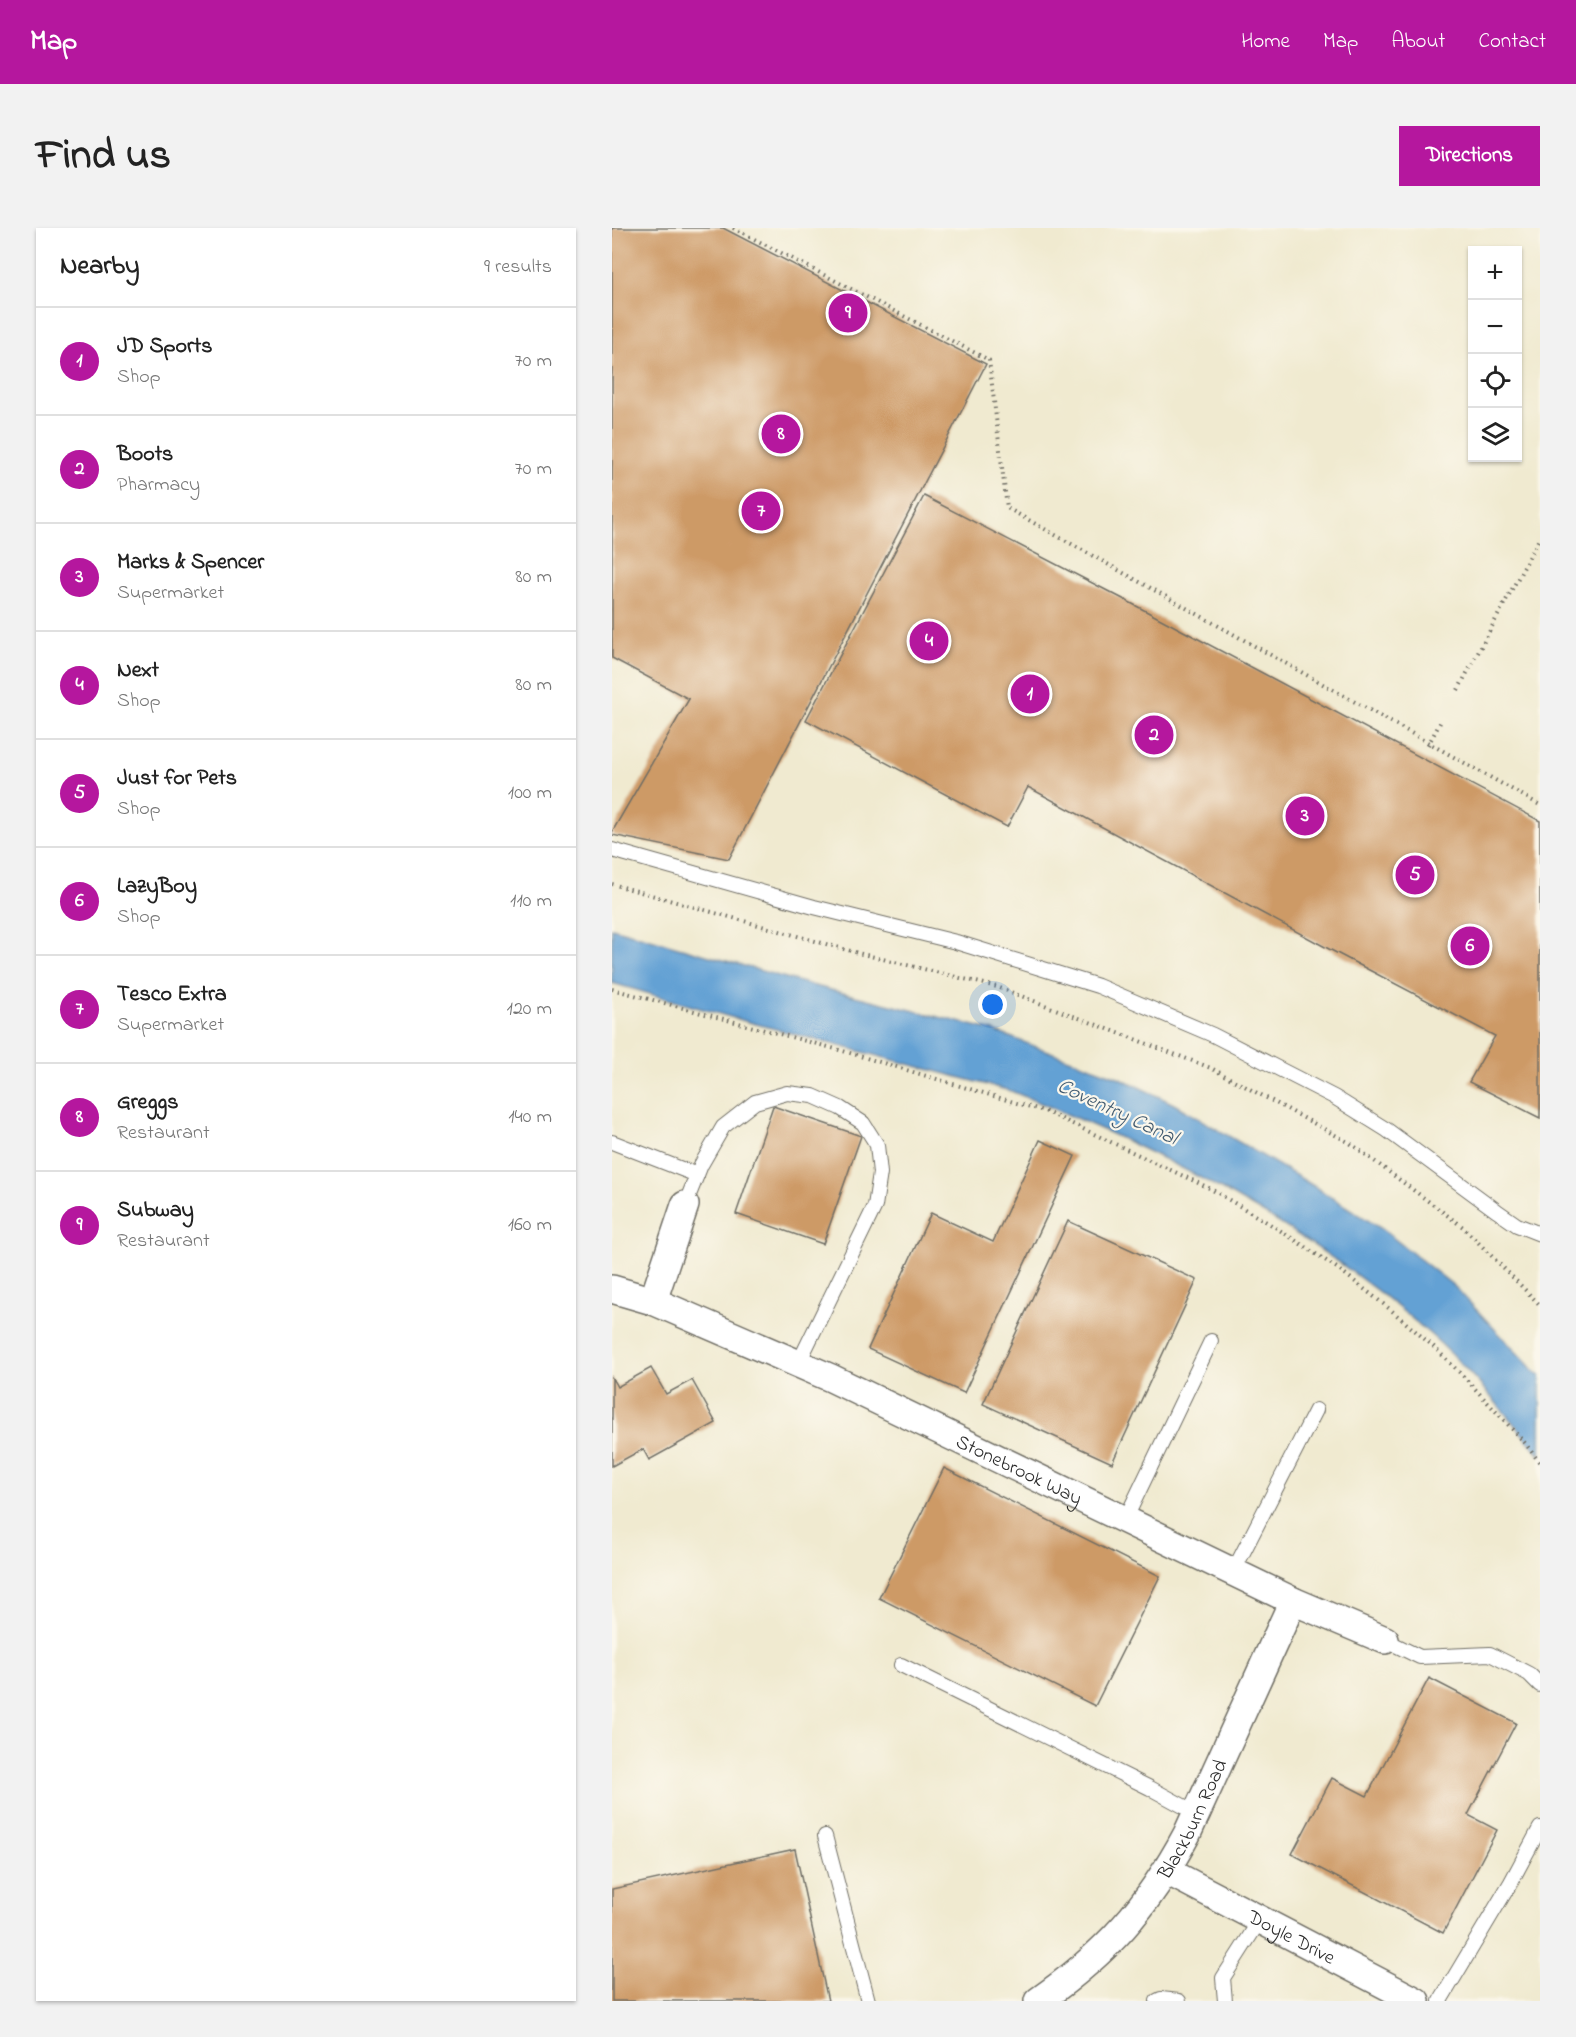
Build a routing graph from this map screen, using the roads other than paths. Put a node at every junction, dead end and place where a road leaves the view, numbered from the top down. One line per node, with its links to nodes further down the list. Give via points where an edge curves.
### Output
1 (612, 850): 5 (lane, via 956,942 1098,986 1213,1035 1334,1097 1388,1130 1517,1225)
2 (612, 1142): 3 (lane)
3 (697, 1175): 4 (lane); 9 (lane, via 723,1126 755,1102 787,1093 813,1096 840,1108 863,1123 878,1145 880,1173 875,1206)
4 (685, 1205): 7 (street)
5 (1540, 1234)
6 (612, 1289): 7 (street, Stonebrook Way)
7 (653, 1301): 9 (street, Stonebrook Way)
8 (1211, 1341): 11 (lane)
9 (798, 1364): 11 (street, Stonebrook Way)
10 (1316, 1410): 12 (lane)
11 (1125, 1520): 12 (street, Stonebrook Way)
12 (1233, 1572): 13 (street, Stonebrook Way)
13 (1293, 1601): 14 (street, Stonebrook Way); 17 (street, Blackburn Road)
14 (1385, 1640): 16 (lane, via 1420,1657 1490,1654 1529,1674)
15 (901, 1665): 17 (lane)
16 (1540, 1685)
17 (1197, 1813): 20 (street, Blackburn Road)
18 (1540, 1828): 28 (lane)
19 (825, 1836): 22 (lane)
20 (1167, 1871): 21 (street, Doyle Drive); 23 (street, Blackburn Road, via 1141,1907 1098,1954)
21 (1260, 1920): 26 (lane, via 1223,1978); 27 (street, Doyle Drive)
22 (868, 2001)
23 (1038, 2001)
24 (1157, 2001): 25 (lane)
25 (1179, 2001)
26 (1225, 2001)
27 (1416, 2001)
28 (1440, 2001)

